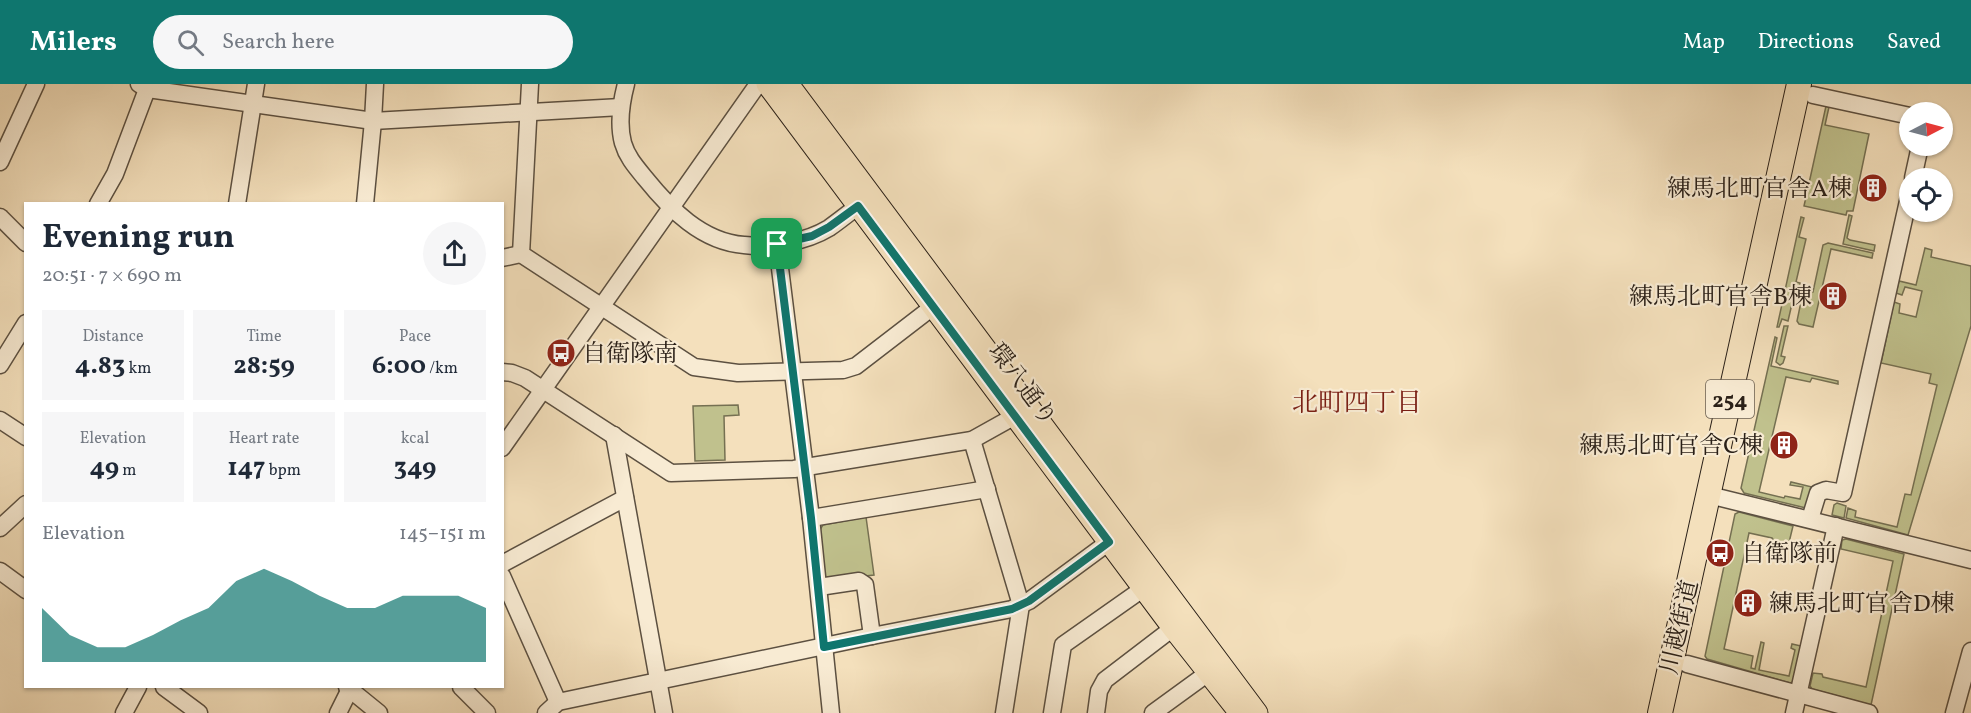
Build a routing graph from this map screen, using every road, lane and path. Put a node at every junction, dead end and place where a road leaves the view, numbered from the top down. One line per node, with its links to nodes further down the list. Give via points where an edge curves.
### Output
1 (36, 84): 16 (street)
2 (256, 84): 11 (street)
3 (375, 84): 15 (street)
4 (530, 84): 13 (street)
5 (626, 84): 12 (street)
6 (758, 84): 21 (street)
7 (768, 84): 20 (main road, 環八通り)
8 (788, 84): 84 (main road, 環八通り)
9 (145, 86): 11 (street); 17 (street, via 115,174)
10 (1809, 88): 14 (street); 43 (highway, 川越街道 / 254)
11 (252, 104): 15 (street); 18 (street)
12 (621, 107): 13 (street); 21 (street, via 622,136 628,157)
13 (527, 113): 15 (street); 26 (street)
14 (1899, 113)
15 (374, 122): 19 (street)
16 (0, 162)
17 (99, 202)
18 (237, 202)
19 (366, 202)
20 (858, 206): 25 (street, via 812,236); 28 (main road, 環八通り)
21 (670, 208): 25 (street, via 725,243); 29 (street)
22 (0, 217): 24 (street)
23 (1903, 222): 47 (street, via 1843,493 1818,493)
24 (24, 241)
25 (777, 244): 33 (street)
26 (521, 254): 27 (street); 29 (street)
27 (504, 258)
28 (934, 306): 33 (street, via 856,366); 35 (main road, 環八通り)
29 (600, 307): 33 (street, via 694,367 738,373); 34 (street)
30 (24, 326): 31 (street)
31 (0, 365)
32 (504, 372): 34 (street, via 519,375)
33 (794, 372): 41 (street)
34 (543, 390): 38 (street); 40 (street)
35 (1015, 416): 39 (street); 50 (main road, 環八通り)
36 (0, 420): 37 (street)
37 (24, 435)
38 (614, 435): 41 (street, via 671,473); 44 (street)
39 (972, 440): 41 (street); 42 (street)
40 (504, 445)
41 (804, 468): 46 (street)
42 (987, 489): 46 (street); 58 (street)
43 (1716, 496): 47 (street); 63 (highway, 川越街道 / 254); 85 (highway, 川越街道 / 254)
44 (625, 498): 52 (street); 65 (street)
45 (24, 506): 49 (street)
46 (811, 518): 55 (street)
47 (1810, 519): 48 (street)
48 (1836, 526): 51 (street); 70 (street)
49 (0, 528)
50 (1109, 542): 56 (main road, 環八通り); 58 (street)
51 (1971, 560)
52 (504, 563)
53 (0, 571): 57 (street)
54 (504, 581): 71 (street)
55 (819, 587): 60 (street, via 860,581 866,585); 61 (street)
56 (1144, 588): 59 (main road, 環八通り); 80 (street, via 1063,645)
57 (24, 589)
58 (1021, 605): 60 (street); 79 (street)
59 (1173, 628): 64 (main road, 環八通り); 81 (street, via 1105,680)
60 (872, 636): 61 (street)
61 (824, 647): 65 (street); 78 (street)
62 (1971, 651): 89 (street)
63 (1687, 664): 70 (street); 86 (highway, 川越街道 / 254)
64 (1208, 672): 82 (street); 83 (main road, 環八通り)
65 (659, 682): 71 (street); 77 (street)
66 (137, 688): 72 (street)
67 (165, 688): 73 (street)
68 (349, 688): 74 (street); 75 (street)
69 (462, 688): 76 (street)
70 (1798, 694): 87 (street); 88 (street)
71 (552, 707)
72 (124, 713)
73 (199, 713)
74 (338, 713)
75 (379, 713)
76 (487, 713)
77 (664, 713)
78 (831, 713)
79 (1004, 713)
80 (1052, 713)
81 (1096, 713)
82 (1153, 713)
83 (1240, 713)
84 (1257, 713)
85 (1660, 713)
86 (1676, 713)
87 (1794, 713)
88 (1869, 713)
89 (1954, 713)

